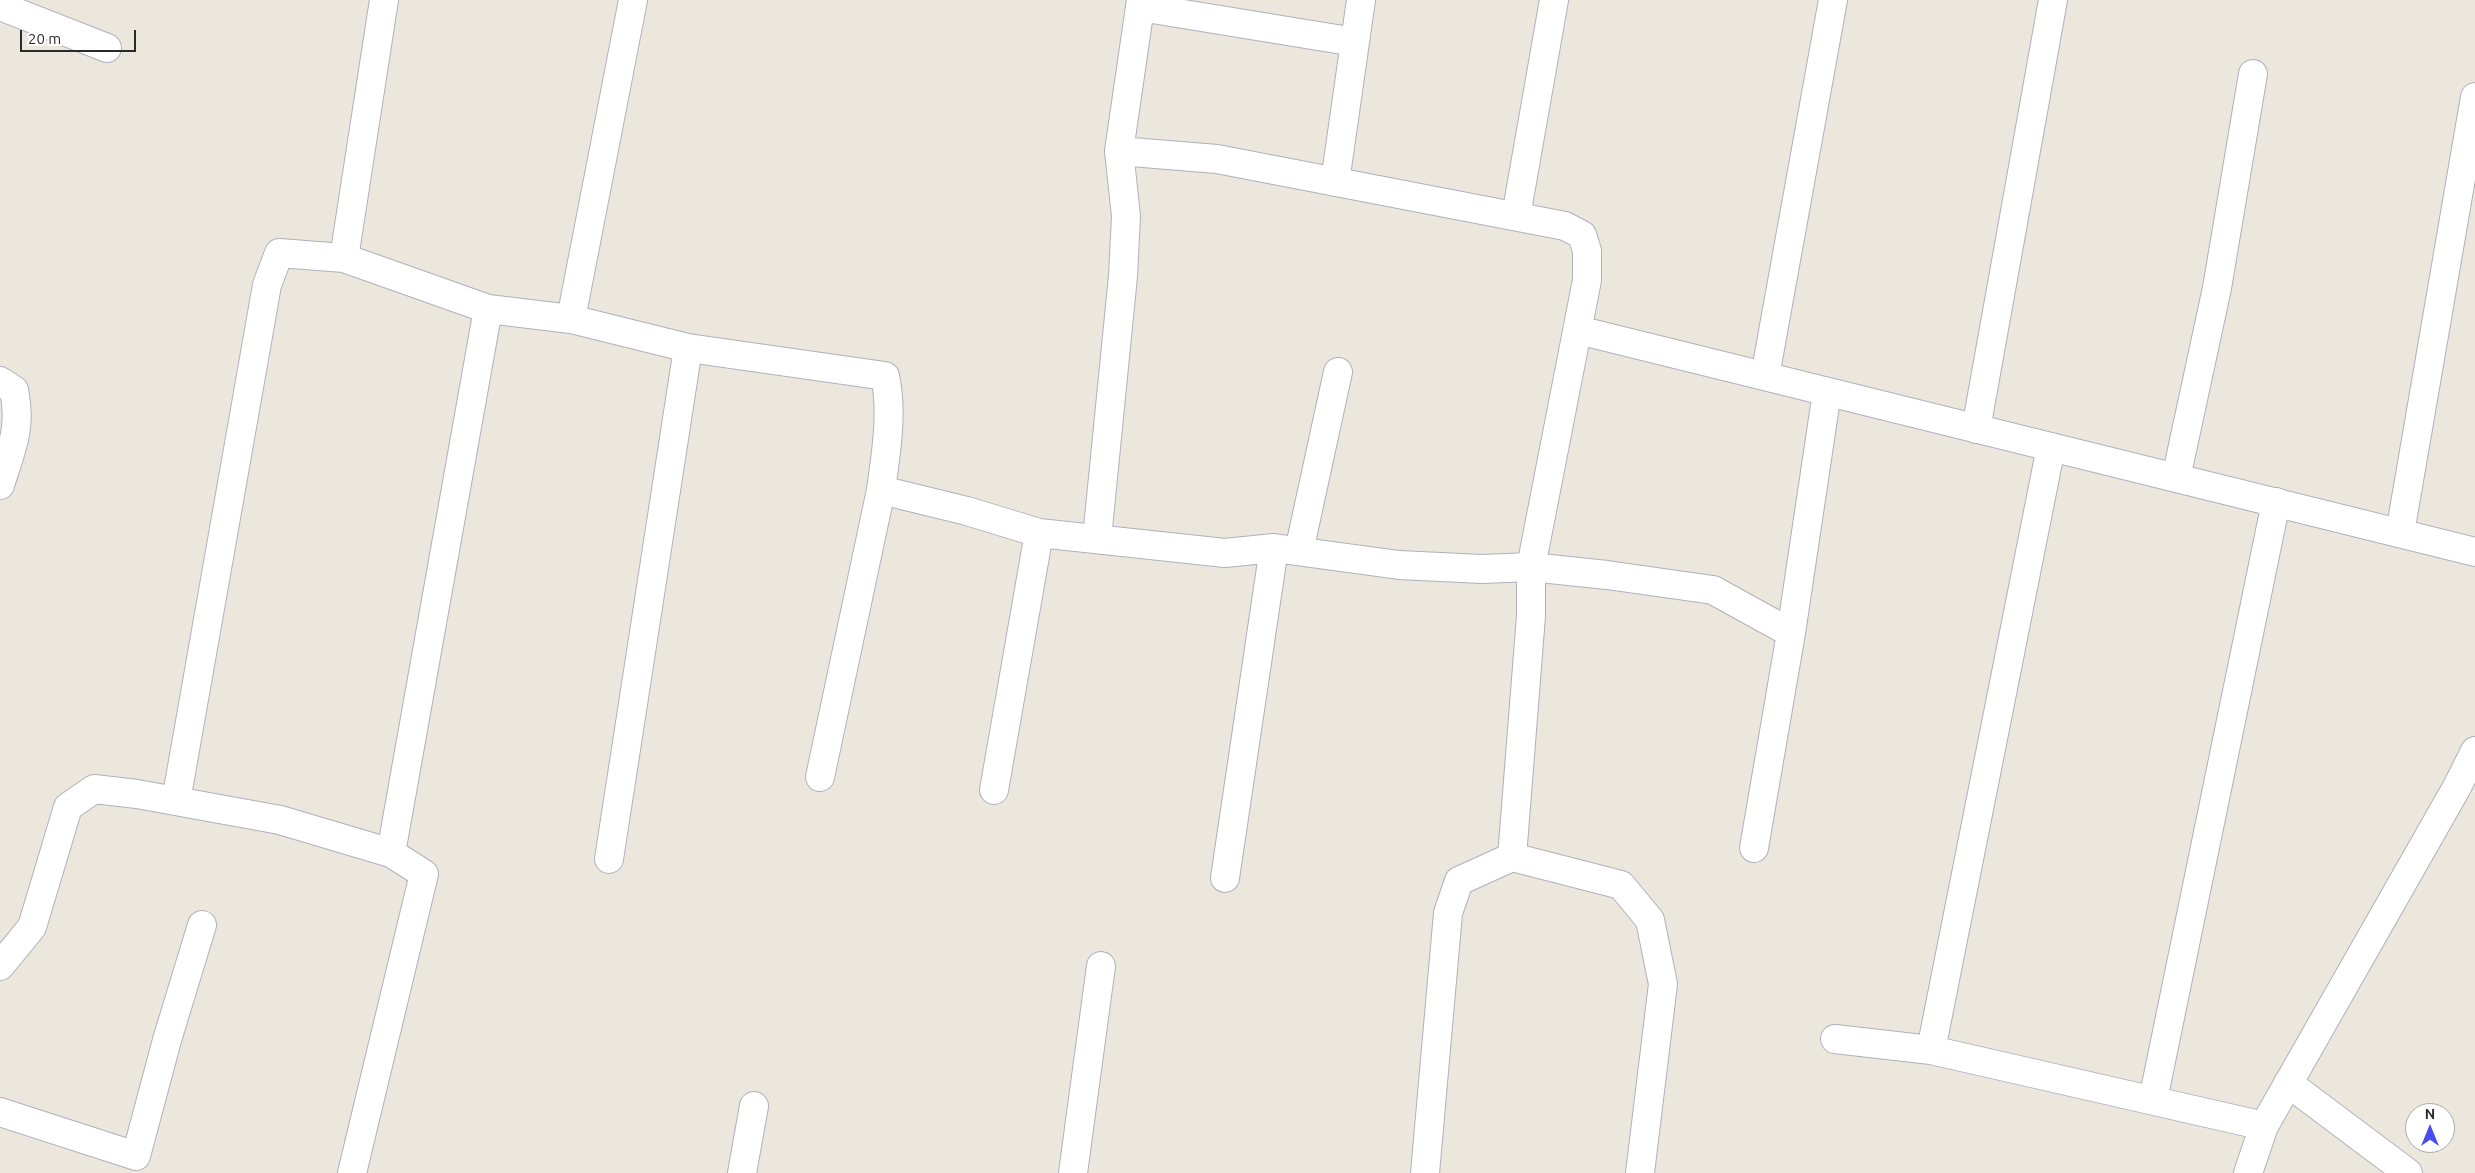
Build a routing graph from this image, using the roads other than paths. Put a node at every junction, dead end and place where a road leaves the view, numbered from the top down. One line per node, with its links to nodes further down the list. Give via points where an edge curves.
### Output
1 (384, 0): 16 (street)
2 (633, 0): 18 (street)
3 (1361, 0): 9 (street)
4 (1554, 0): 15 (street)
5 (1833, 0): 22 (street)
6 (2053, 0): 25 (street)
7 (1141, 4): 9 (street); 13 (street)
8 (0, 6): 10 (street)
9 (1355, 42): 14 (street)
10 (107, 48)
11 (2253, 74): 27 (street, via 2217,288)
12 (2475, 97): 32 (street)
13 (1119, 151): 14 (street, via 1217,159); 33 (street, via 1126,216 1123,276)
14 (1336, 182): 15 (street)
15 (1516, 216): 19 (street, via 1566,226 1582,235 1587,251 1587,280)
16 (344, 258): 17 (street); 41 (street, via 279,253 267,285)
17 (488, 309): 18 (street); 43 (street)
18 (571, 319): 20 (street)
19 (1578, 330): 22 (street); 36 (street)
20 (688, 348): 29 (street, via 885,376 889,395); 45 (street)
21 (1338, 372): 34 (street)
22 (1765, 376): 24 (street)
23 (0, 381): 28 (street, via 14,390 17,405 17,431)
24 (1827, 392): 25 (street); 37 (street)
25 (1976, 429): 26 (street)
26 (2051, 447): 27 (street); 51 (street)
27 (2176, 478): 30 (street)
28 (0, 485)
29 (881, 490): 31 (street); 39 (street)
30 (2276, 502): 32 (street); 53 (street)
31 (1039, 533): 33 (street); 40 (street)
32 (2400, 533): 35 (street)
33 (1097, 538): 34 (street, via 1225,553)
34 (1287, 550): 36 (street, via 1399,565 1482,569); 46 (street)
35 (2475, 552)
36 (1531, 567): 37 (street, via 1713,590); 44 (street, via 1531,616)
37 (1791, 633): 42 (street)
38 (2475, 751): 52 (street)
39 (820, 777)
40 (994, 790)
41 (176, 801): 43 (street, via 280,820); 48 (street, via 94,789 68,807 32,926)
42 (1754, 848)
43 (391, 853): 57 (street, via 424,874)
44 (1512, 857): 60 (street, via 1460,881 1448,913); 61 (street, via 1621,885 1650,920 1663,984)
45 (609, 859)
46 (1225, 878)
47 (202, 925): 55 (street, via 136,1156)
48 (0, 966)
49 (1101, 966): 59 (street)
50 (1836, 1039): 51 (street)
51 (1931, 1050): 53 (street)
52 (2288, 1083): 56 (street); 63 (street)
53 (2153, 1100): 56 (street)
54 (754, 1106): 58 (street)
55 (0, 1112)
56 (2264, 1126): 62 (street)
57 (352, 1173)
58 (742, 1173)
59 (1073, 1173)
60 (1425, 1173)
61 (1640, 1173)
62 (2248, 1173)
63 (2408, 1173)

